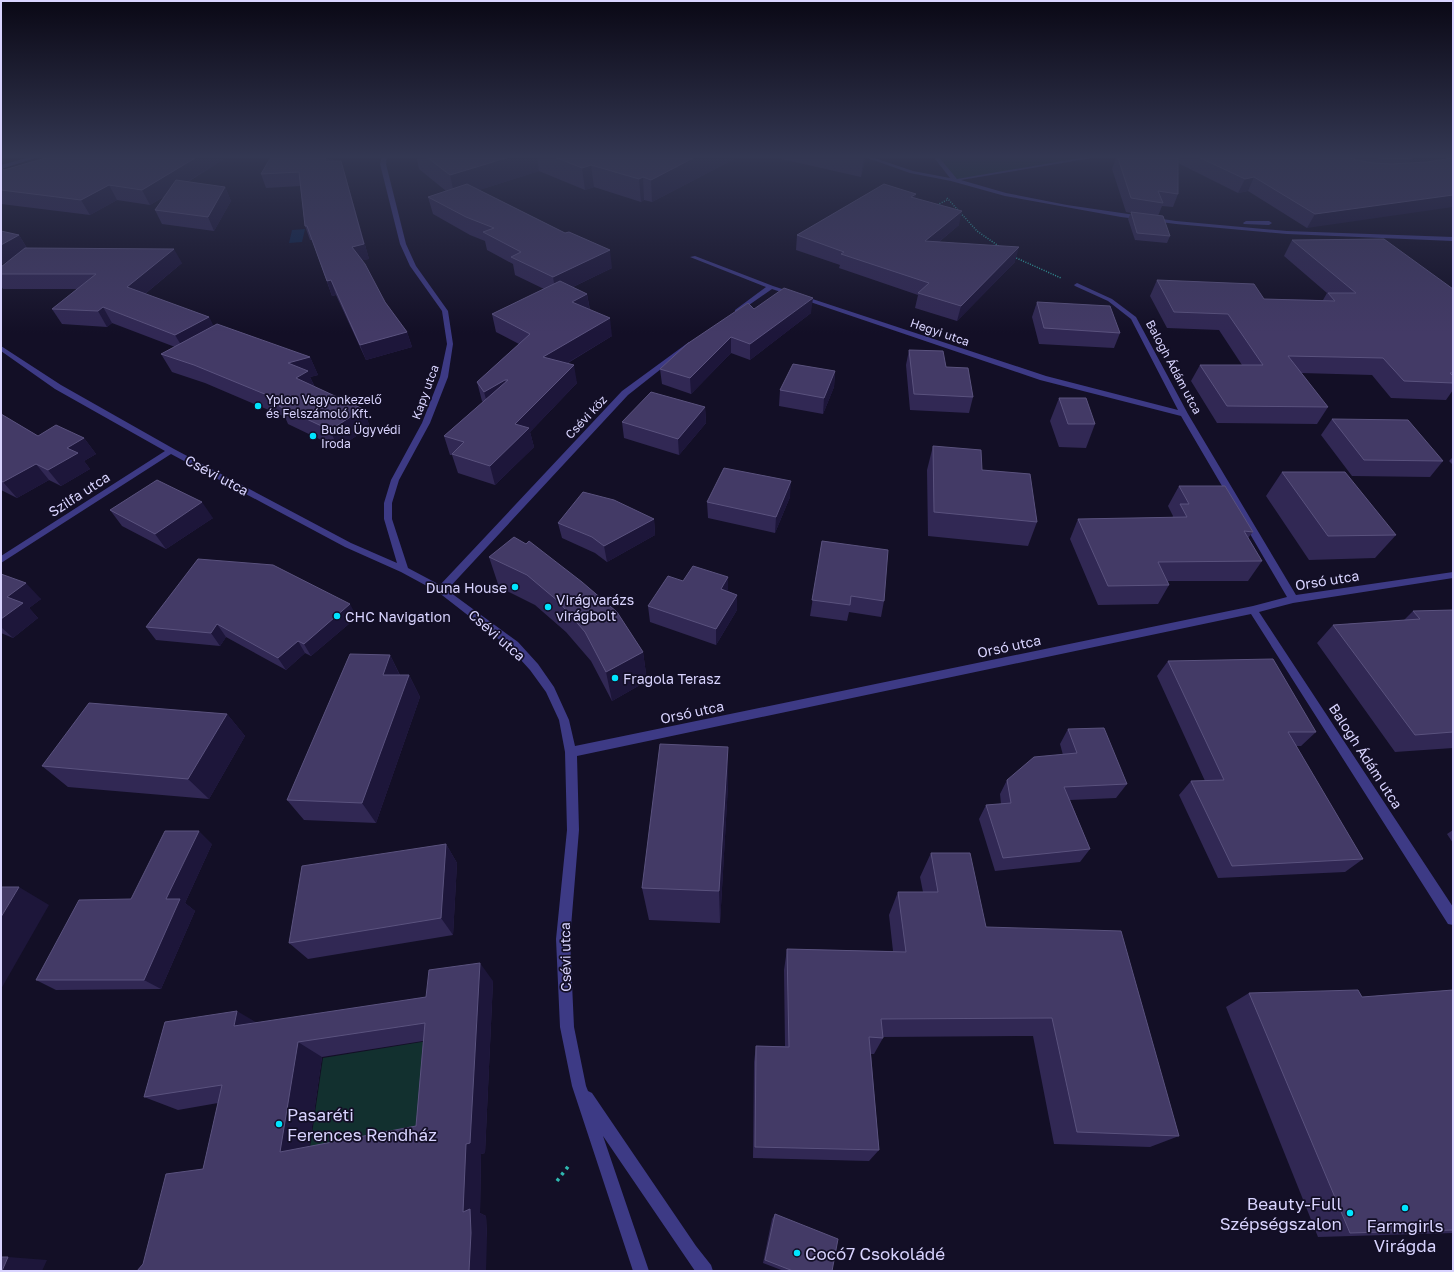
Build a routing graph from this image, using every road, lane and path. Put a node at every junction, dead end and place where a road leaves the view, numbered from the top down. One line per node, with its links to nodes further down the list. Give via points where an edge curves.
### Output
1 (394, 214): 18 (street, Kapy utca, via 413,266 445,312 450,344 444,377 426,424 395,480 388,503 388,519)
2 (961, 214): 7 (path, via 977,231)
3 (1127, 214): 5 (street)
4 (1270, 224): 5 (street, via 1226,222)
5 (1221, 227): 6 (street, via 1360,237)
6 (1453, 239)
7 (1003, 248)
8 (1009, 253): 10 (path)
9 (693, 257): 11 (street, Hegyi utca)
10 (1077, 285): 15 (street, Balogh Ádám utca, via 1110,300 1134,318)
11 (771, 287): 12 (street); 15 (street, Hegyi utca, via 1043,378)
12 (733, 314)
13 (695, 340): 20 (street, Csévi köz, via 625,393)
14 (1, 348): 16 (street, Csévi utca, via 58,387)
15 (1184, 414): 21 (street, Balogh Ádám utca)
16 (171, 451): 17 (street, Szilfa utca); 18 (street, Csévi utca, via 348,545)
17 (1, 560)
18 (404, 570): 20 (street, Csévi utca)
19 (1453, 575): 21 (street, Orsó utca)
20 (442, 590): 23 (street, Csévi utca, via 514,646 534,667 550,690 564,720)
21 (1293, 599): 22 (street, Orsó utca)
22 (1253, 610): 23 (street, Orsó utca); 24 (street, Balogh Ádám utca)
23 (571, 752): 25 (street, Csévi utca, via 573,830 563,940 567,1027)
24 (1453, 919)
25 (580, 1086): 28 (street, Csévi utca); 29 (street, Csévi utca)
26 (570, 1164): 27 (path)
27 (557, 1181)
28 (641, 1271)
29 (705, 1271)

